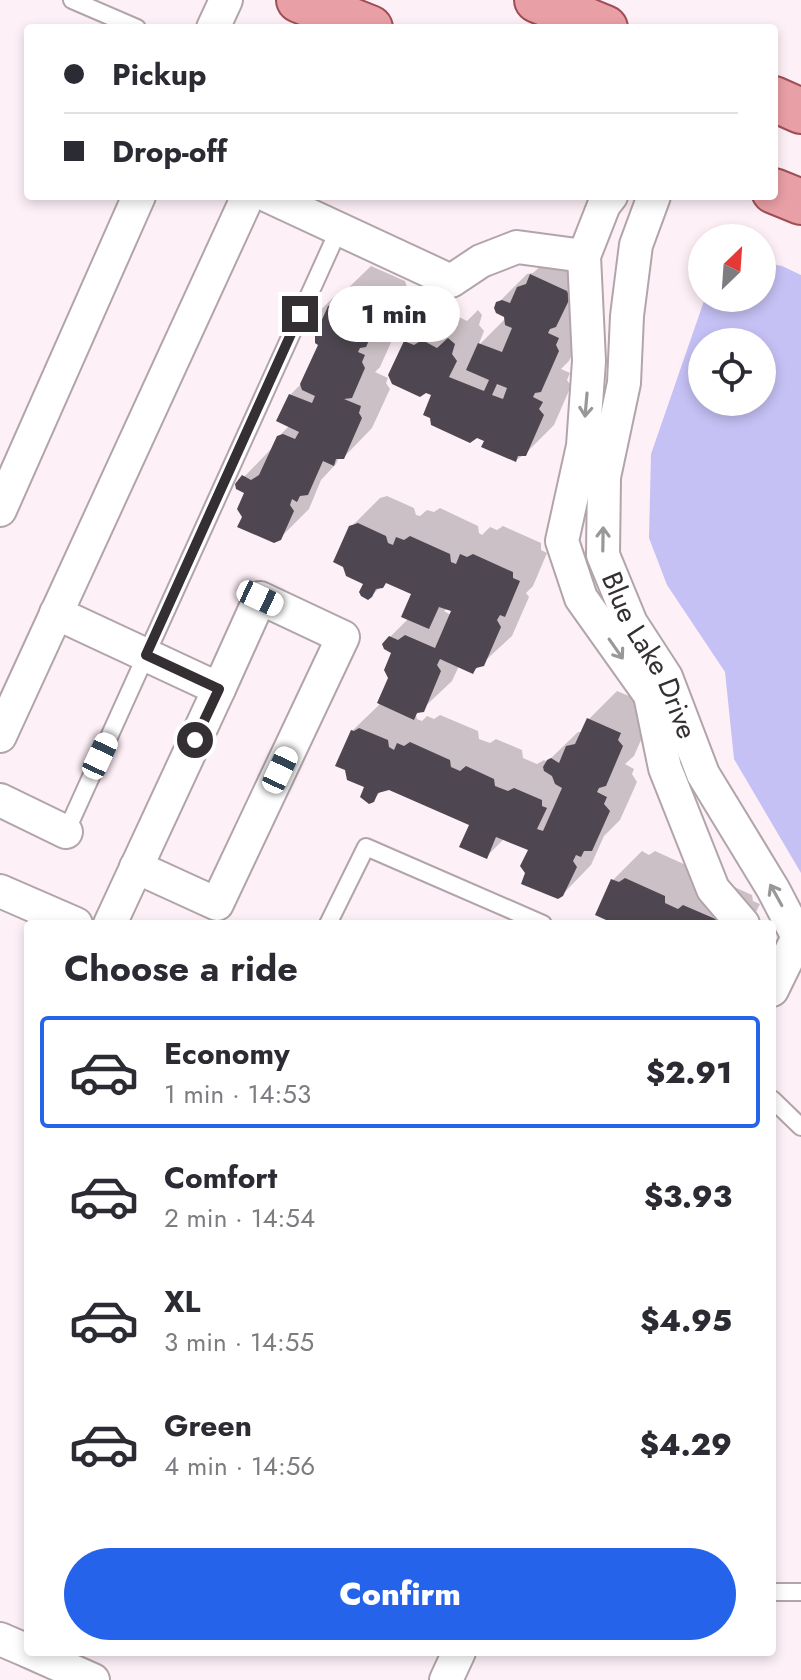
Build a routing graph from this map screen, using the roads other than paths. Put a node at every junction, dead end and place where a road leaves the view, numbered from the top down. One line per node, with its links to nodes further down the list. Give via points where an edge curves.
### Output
1 (72, 0): 5 (lane)
2 (226, 0): 6 (street)
3 (299, 0): 7 (main road)
4 (537, 0): 8 (main road)
5 (128, 24)
6 (215, 24)
7 (360, 24)
8 (595, 24)
9 (778, 101): 10 (main road)
10 (801, 111)
11 (778, 193): 17 (main road)
12 (137, 200): 20 (street)
13 (246, 200): 21 (street)
14 (277, 200): 18 (street)
15 (608, 200): 19 (street, Blue Lake Drive)
16 (653, 200): 34 (street, Blue Lake Drive, one-way to 16, via 798,937 703,774 666,677 631,623 603,555 604,477 624,383 636,245)
17 (801, 202)
18 (339, 229): 19 (street, via 451,281 481,261 517,247); 22 (lane)
19 (584, 256): 33 (street, Blue Lake Drive, one-way to 33, via 588,375 583,446 562,541 581,598 650,695 665,768 713,889)
20 (0, 510)
21 (56, 613): 22 (street); 24 (street)
22 (146, 655): 23 (street); 26 (lane)
23 (219, 689): 27 (street); 27 (street, via 260,598 343,637 217,904)
24 (0, 736)
25 (0, 800): 26 (street)
26 (66, 832)
27 (136, 867): 30 (street)
28 (0, 891): 29 (street)
29 (67, 920)
30 (112, 920)
31 (330, 920): 32 (lane, via 366,847)
32 (534, 920)
33 (740, 920)
34 (776, 982)
35 (776, 1103): 36 (lane)
36 (801, 1127)
37 (776, 1592): 38 (lane)
38 (801, 1592)
39 (0, 1639): 40 (street)
40 (24, 1650)
41 (38, 1656): 43 (street)
42 (457, 1656): 44 (street)
43 (93, 1680)
44 (446, 1680)

